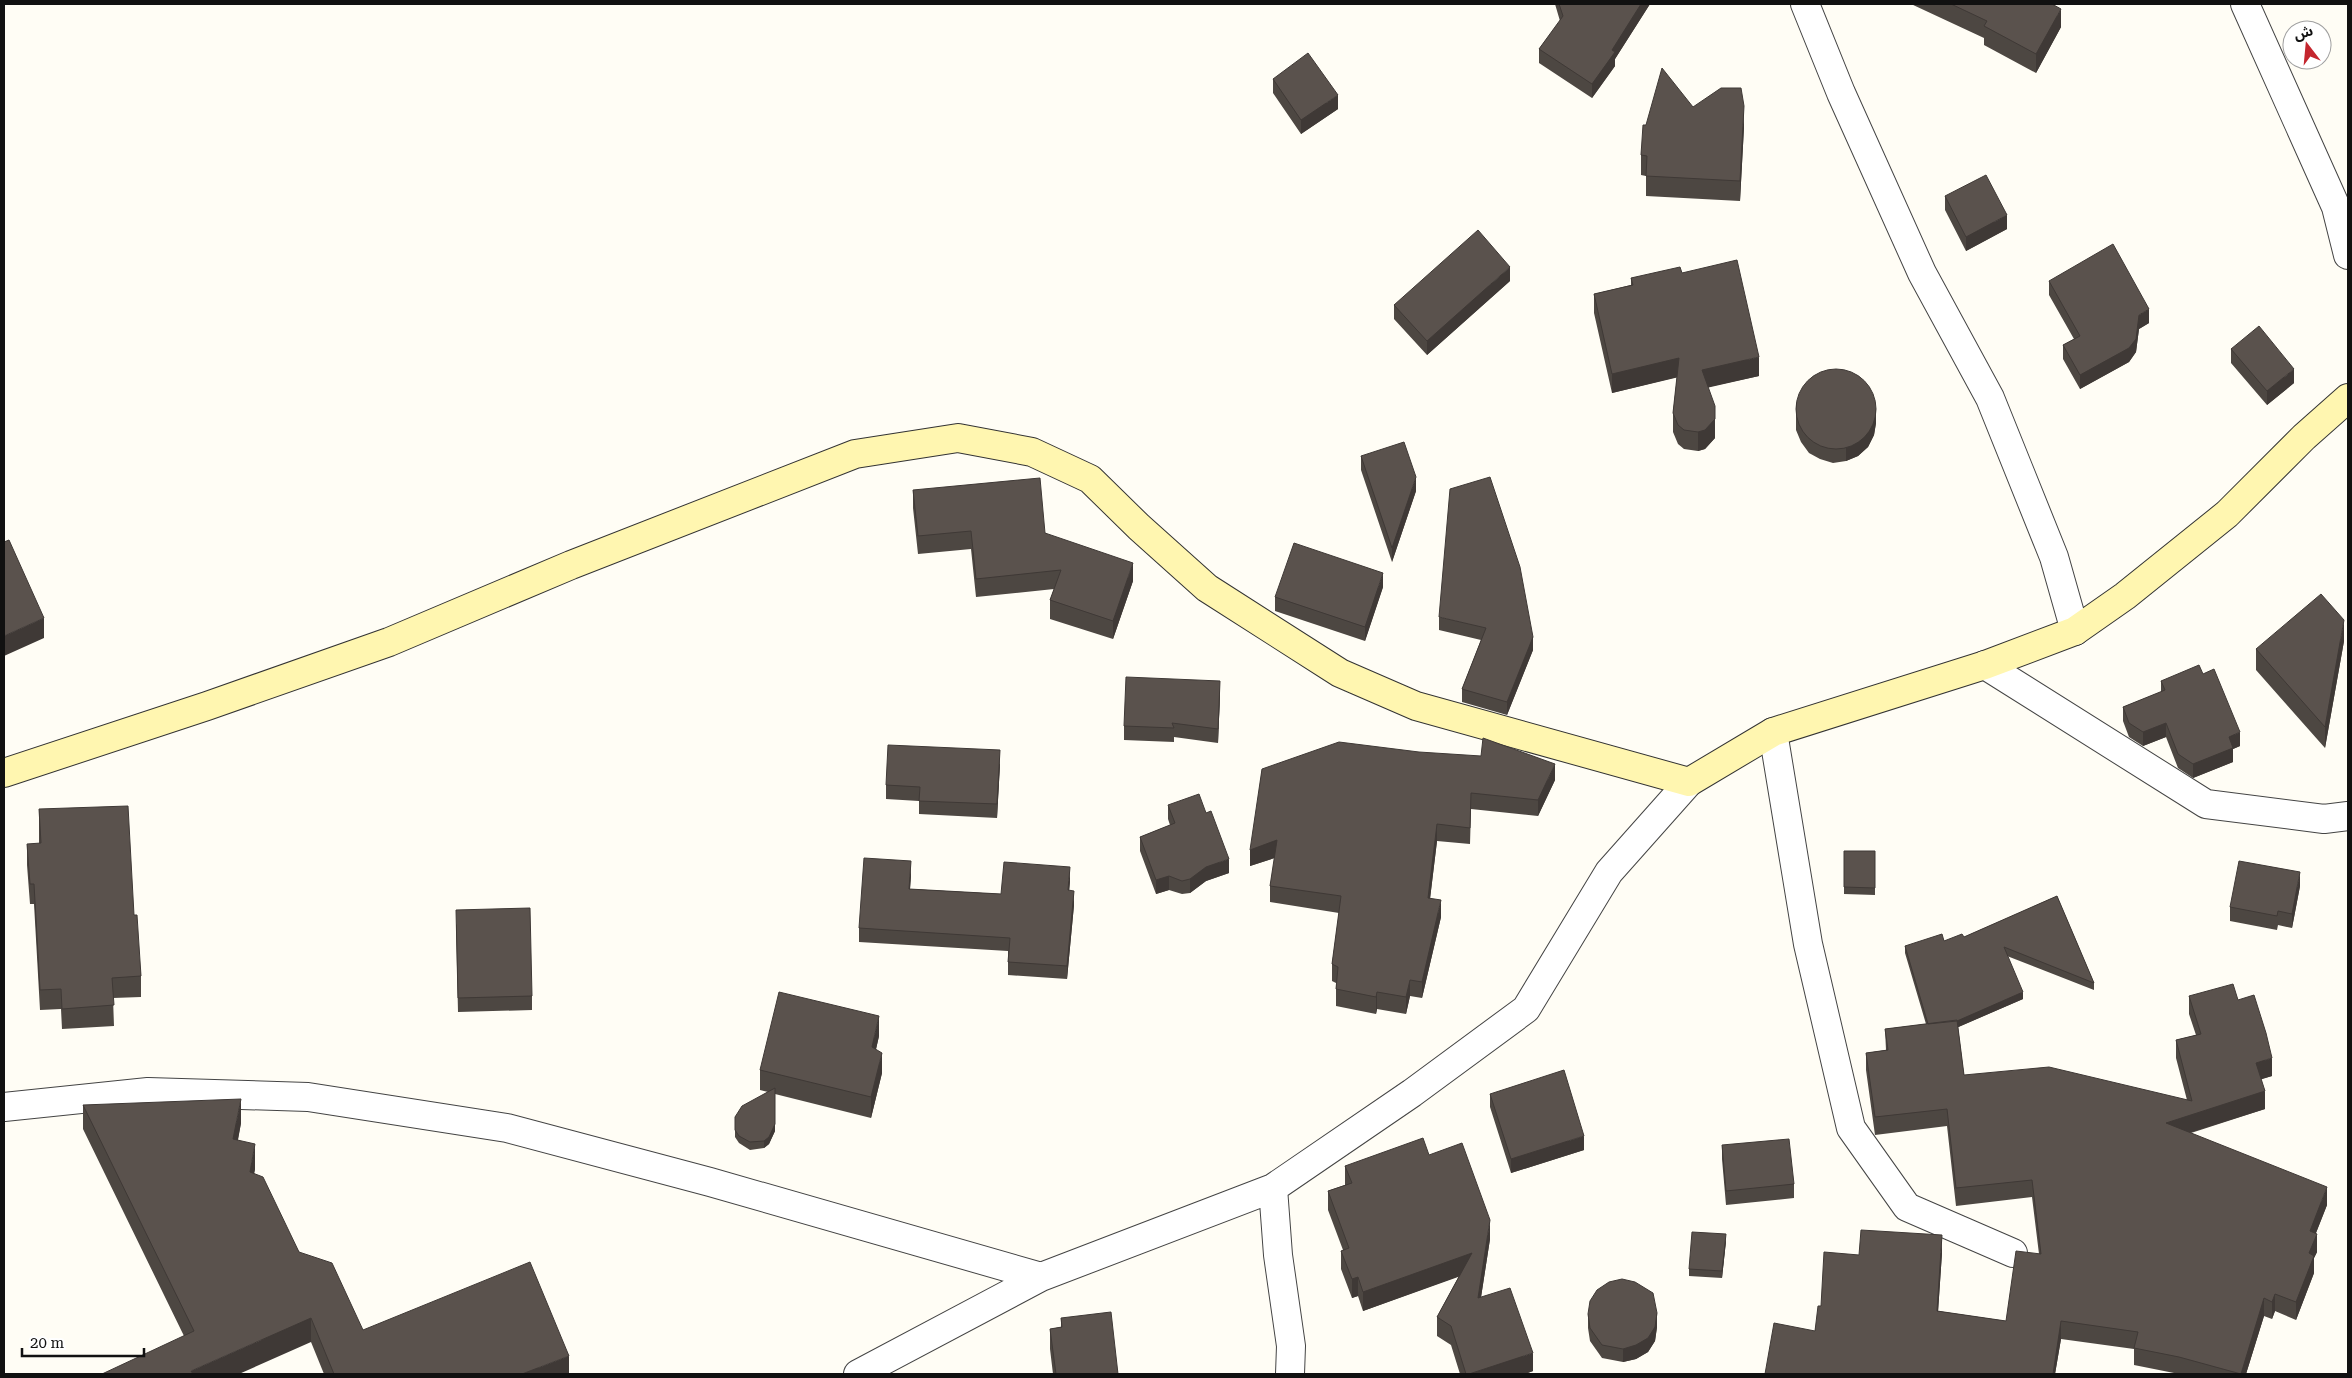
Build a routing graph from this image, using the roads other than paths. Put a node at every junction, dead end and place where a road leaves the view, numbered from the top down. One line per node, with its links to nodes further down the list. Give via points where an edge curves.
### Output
1 (1805, 4): 5 (street, via 1922,273 1990,398 2054,557)
2 (2245, 4): 3 (street, via 2336,207)
3 (2348, 255)
4 (2348, 398): 5 (street, via 2227,514 2126,596)
5 (2075, 631): 6 (street)
6 (1984, 665): 7 (street); 10 (street, via 2206,804 2324,819)
7 (1773, 732): 9 (street); 13 (street, via 1808,944 1851,1128 1907,1207)
8 (4, 773): 9 (street, via 389,642 570,565 855,454 958,438 1032,452 1090,479 1207,588 1340,673 1416,706)
9 (1689, 782): 12 (street, via 1609,872 1526,1009 1412,1093)
10 (2348, 816)
11 (4, 1108): 14 (street, via 148,1092 308,1097 507,1128)
12 (1273, 1188): 14 (street); 16 (street, via 1290,1346)
13 (2013, 1253)
14 (1041, 1277): 15 (street)
15 (858, 1374)
16 (1290, 1374)

